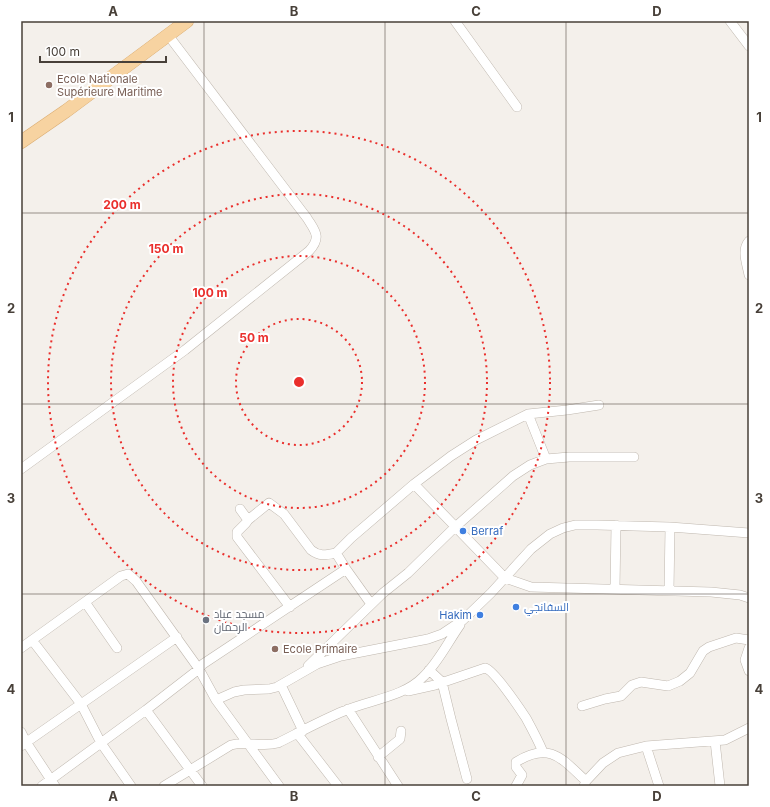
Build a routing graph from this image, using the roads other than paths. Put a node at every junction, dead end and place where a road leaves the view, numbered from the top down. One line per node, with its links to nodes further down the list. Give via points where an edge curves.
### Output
1 (187, 21): 4 (main road)
2 (455, 21): 6 (street)
3 (730, 21): 5 (street)
4 (168, 35): 7 (main road, via 66,111); 14 (street, via 307,218 316,234 315,244 185,350)
5 (749, 46)
6 (517, 107)
7 (23, 137)
8 (749, 241): 9 (street, via 745,248)
9 (749, 275)
10 (598, 405): 11 (street)
11 (528, 414): 13 (street); 15 (street, via 476,440)
12 (634, 457): 13 (street)
13 (546, 459): 20 (street, via 513,476)
14 (21, 469)
15 (414, 484): 20 (street); 22 (street)
16 (240, 509): 17 (street)
17 (248, 520): 22 (street, via 269,503 284,514 316,554); 30 (street, via 237,532 237,537)
18 (616, 525): 19 (street); 24 (street, via 575,525 550,534 531,549); 25 (street)
19 (670, 527): 21 (street); 26 (street)
20 (455, 528): 24 (street); 29 (street)
21 (749, 533)
22 (336, 553): 23 (street)
23 (346, 569): 29 (street); 30 (street)
24 (505, 578): 25 (street, via 531,587); 31 (street)
25 (616, 589): 26 (street)
26 (669, 591): 27 (street, via 733,594)
27 (749, 598)
28 (85, 602): 32 (street, via 121,576 128,574 136,581); 33 (street); 36 (street)
29 (371, 604): 40 (street)
30 (290, 607): 38 (street)
31 (463, 620): 39 (street); 40 (street, via 442,634 428,639 341,656)
32 (177, 637): 38 (street); 46 (street)
33 (32, 640): 35 (street); 46 (street)
34 (749, 640): 47 (street, via 736,638 709,647 703,651 690,673 668,686 641,682 632,685 621,696)
35 (21, 648)
36 (117, 648)
37 (749, 648): 41 (street, via 745,660)
38 (199, 669): 45 (street); 49 (street)
39 (429, 670): 42 (street); 44 (street, via 414,685)
40 (303, 671): 43 (street)
41 (749, 671)
42 (442, 682): 44 (street); 59 (street, via 488,669 526,718); 62 (street)
43 (281, 685): 45 (street, via 269,689 234,692); 52 (street)
44 (396, 693): 48 (street)
45 (216, 700): 57 (street)
46 (81, 704): 55 (street); 56 (street)
47 (582, 706)
48 (348, 709): 52 (street); 60 (street)
49 (146, 710): 55 (street); 61 (street)
50 (749, 728): 54 (street, via 725,740)
51 (21, 732): 56 (street)
52 (300, 732): 57 (street, via 278,743); 70 (street)
53 (401, 732): 60 (street, via 400,739)
54 (715, 741): 58 (street); 74 (street)
55 (101, 743): 63 (street); 66 (street)
56 (24, 744): 63 (street)
57 (253, 746): 61 (street, via 239,743 231,745); 69 (street)
58 (646, 746): 64 (street, via 610,757); 73 (street)
59 (543, 752): 64 (street, via 563,760); 72 (street, via 516,762 516,767 522,775)
60 (378, 757): 71 (street)
61 (190, 771): 67 (street); 68 (street)
62 (467, 779)
63 (52, 783): 65 (street)
64 (585, 784)
65 (42, 786)
66 (131, 786)
67 (164, 786)
68 (202, 786)
69 (279, 786)
70 (338, 786)
71 (398, 786)
72 (516, 786)
73 (659, 786)
74 (720, 786)

